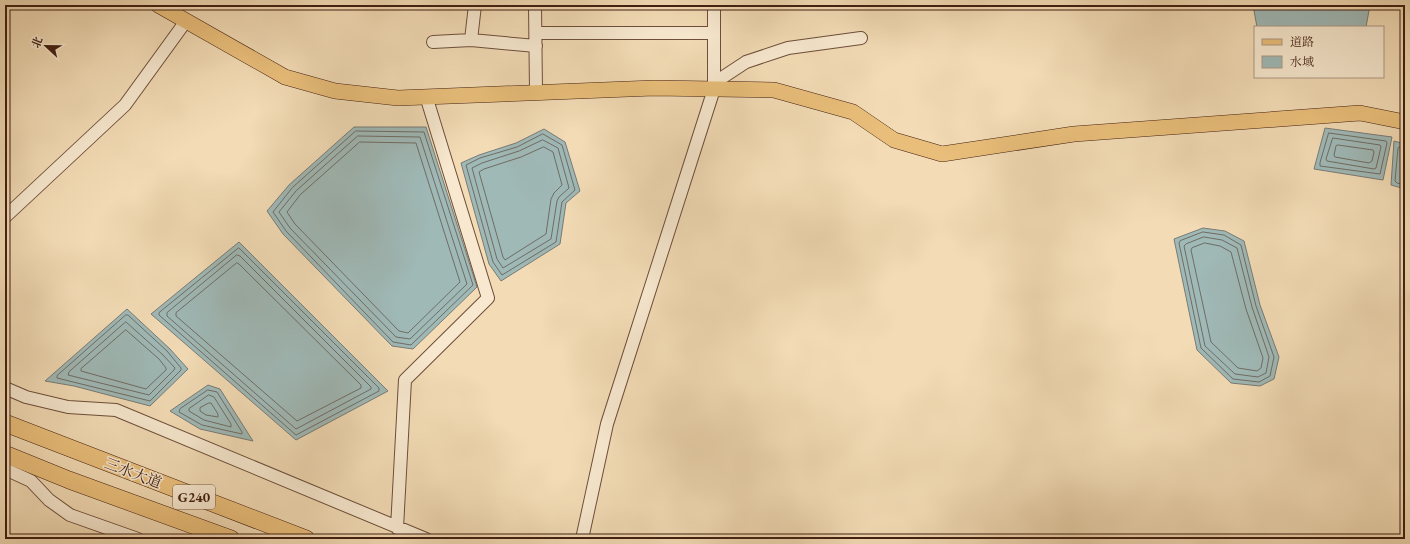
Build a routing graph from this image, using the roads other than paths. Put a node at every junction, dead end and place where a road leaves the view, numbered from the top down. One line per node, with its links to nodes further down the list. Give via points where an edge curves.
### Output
1 (158, 5): 5 (main road)
2 (475, 5): 9 (street)
3 (535, 5): 7 (street)
4 (714, 5): 6 (street)
5 (186, 21): 14 (main road, via 285,77 335,92 398,98); 16 (street, via 125,105)
6 (714, 33): 7 (street); 12 (street)
7 (536, 34): 11 (street)
8 (861, 38): 12 (street, via 788,48 746,62)
9 (471, 40): 10 (street); 11 (street)
10 (433, 42)
11 (536, 46): 13 (street)
12 (714, 86): 13 (main road); 15 (main road, via 774,90 853,112 894,140 942,154 1074,134 1360,113); 26 (street, via 607,424)
13 (536, 92): 14 (main road)
14 (426, 96): 21 (street, via 488,298 405,380)
15 (1405, 122)
16 (5, 217)
17 (5, 388): 21 (street, via 26,397 68,407 116,410)
18 (5, 424): 24 (highway, 三水大道 / G240)
19 (5, 454): 23 (highway, 三水大道 / G240)
20 (5, 469): 22 (street, via 30,481 49,500 70,515)
21 (397, 528): 25 (street)
22 (138, 539)
23 (231, 539)
24 (306, 539)
25 (426, 539)
26 (582, 539)

